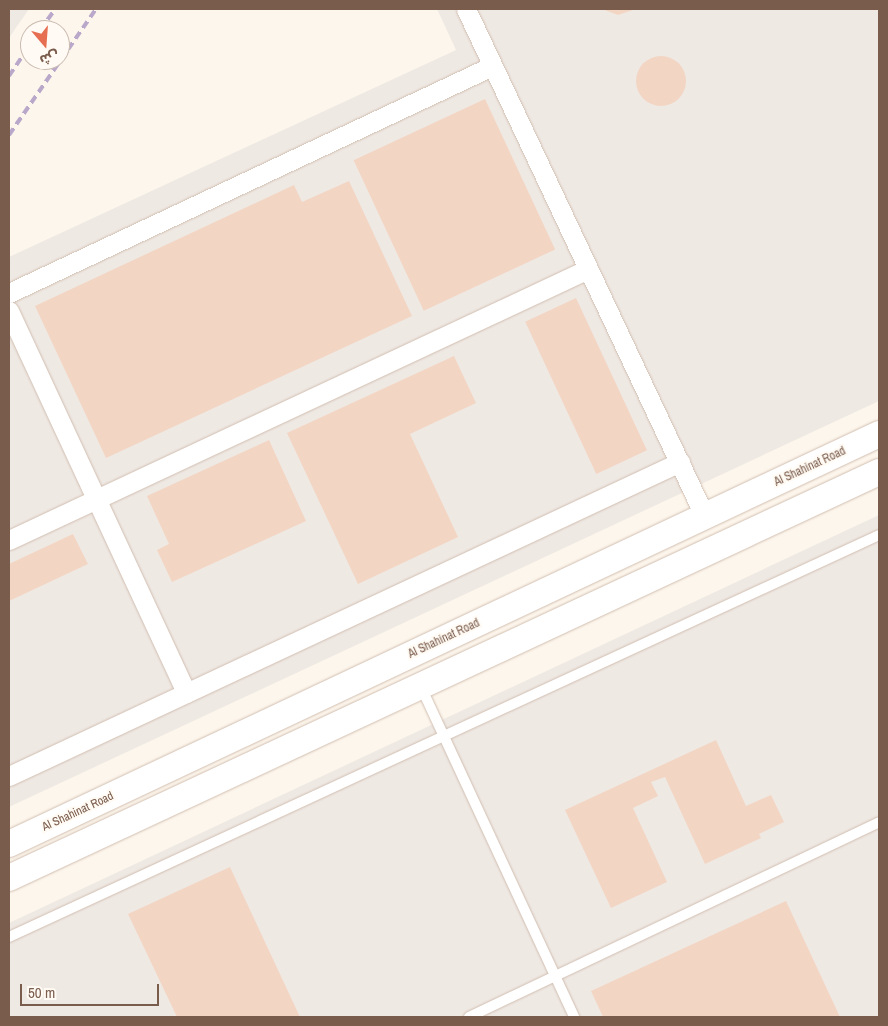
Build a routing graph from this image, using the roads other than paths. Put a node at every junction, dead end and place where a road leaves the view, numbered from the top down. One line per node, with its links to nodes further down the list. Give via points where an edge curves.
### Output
1 (466, 9): 2 (street)
2 (492, 66): 3 (street); 4 (street)
3 (588, 269): 7 (street); 9 (street)
4 (9, 293)
5 (9, 311): 9 (street)
6 (879, 434): 10 (main road, Al Shahinat Road)
7 (680, 462): 10 (street); 18 (street)
8 (879, 472): 14 (main road)
9 (96, 500): 12 (street); 18 (street)
10 (705, 517): 13 (main road, Al Shahinat Road)
11 (879, 535): 19 (lane)
12 (9, 540)
13 (634, 550): 14 (main road, via 637,565); 15 (main road, Al Shahinat Road)
14 (654, 579): 16 (main road)
15 (550, 590): 16 (main road, via 566,605); 21 (main road, Al Shahinat Road)
16 (566, 620): 17 (main road)
17 (421, 687): 19 (lane); 22 (main road)
18 (186, 693): 20 (street)
19 (444, 737): 26 (lane); 27 (lane)
20 (9, 776)
21 (144, 781): 22 (main road, via 142,797); 24 (main road, Al Shahinat Road)
22 (159, 808): 25 (main road)
23 (879, 822): 27 (lane)
24 (9, 844)
25 (9, 878)
26 (9, 938)
27 (556, 977): 28 (lane); 29 (lane)
28 (469, 1017)
29 (574, 1017)

